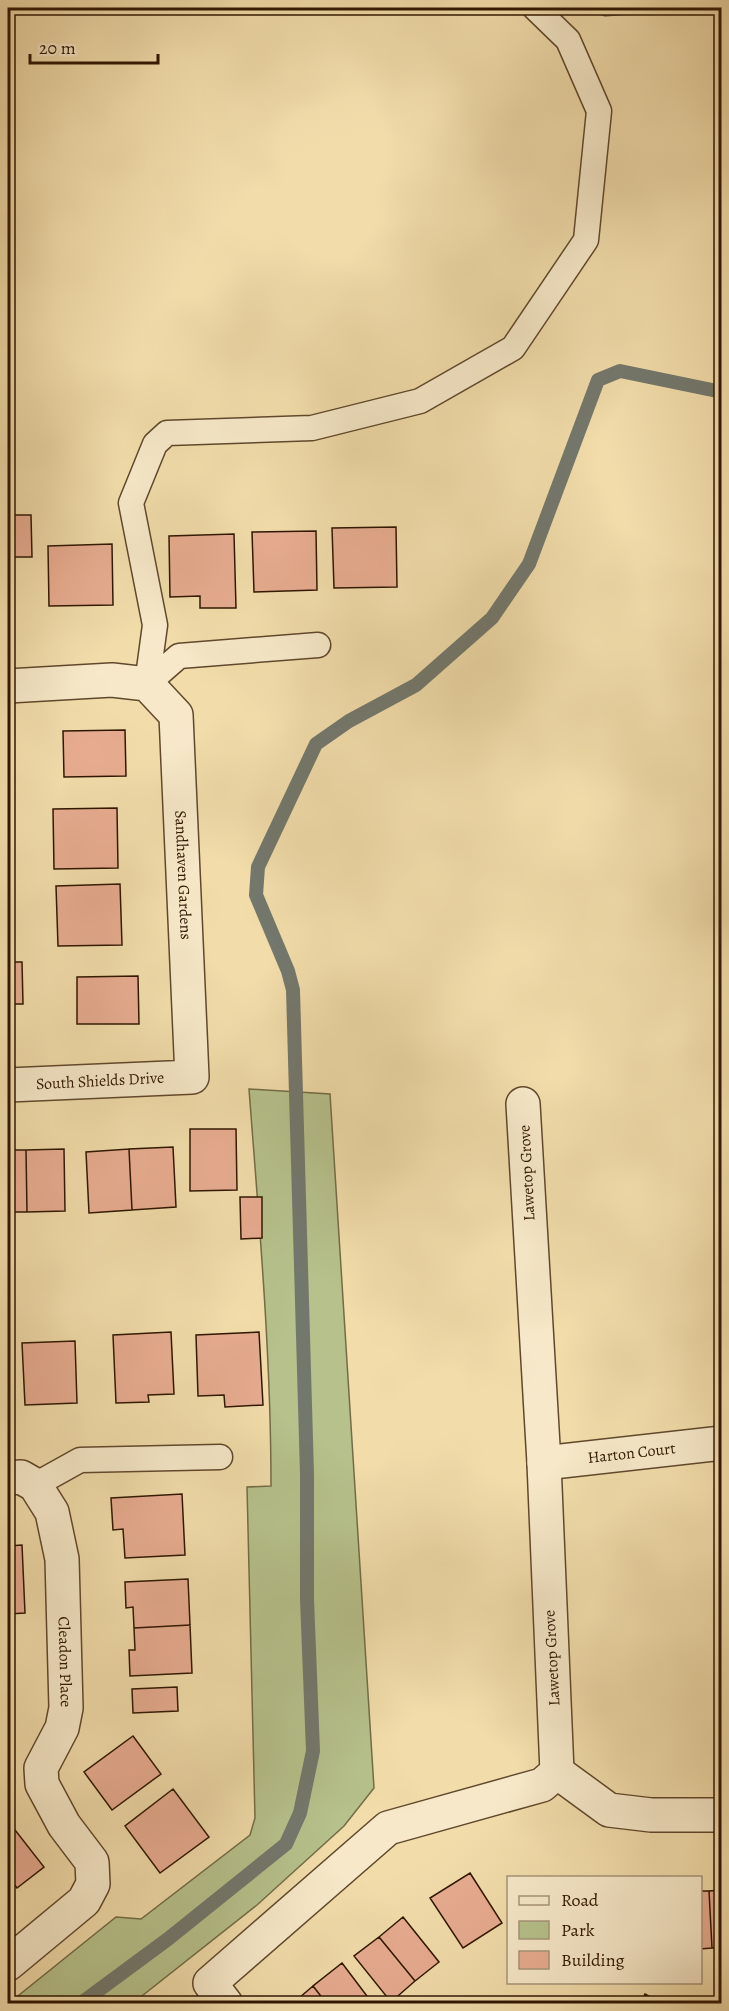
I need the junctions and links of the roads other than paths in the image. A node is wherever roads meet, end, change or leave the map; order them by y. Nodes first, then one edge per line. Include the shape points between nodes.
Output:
1 (535, 8) edge
2 (318, 645) dead end
3 (147, 684) junction
4 (8, 686) edge
5 (192, 1077) joint
6 (8, 1085) edge
7 (523, 1104) dead end
8 (722, 1443) edge
9 (220, 1456) dead end
10 (544, 1463) junction
11 (21, 1481) edge
12 (557, 1772) junction
13 (722, 1815) edge
14 (8, 1964) edge
15 (226, 2004) edge

1 - 3 lane via 568,40 599,111 586,240 513,348 420,401 312,428 167,433 155,444 131,503 155,625
2 - 3 lane via 179,656
3 - 4 street via 112,680
3 - 5 street, Sandhaven Gardens via 176,715
5 - 6 street, South Shields Drive
7 - 10 street, Lawetop Grove
8 - 10 street, Harton Court
9 - 11 lane, Cleadon Place via 80,1460
10 - 12 street, Lawetop Grove
11 - 14 street, Cleadon Place via 52,1512 62,1559 66,1708 62,1728 41,1768 42,1784 64,1825 92,1862 93,1884 84,1901
12 - 13 street via 609,1810 651,1815
12 - 15 street via 542,1785 388,1828 210,1983

